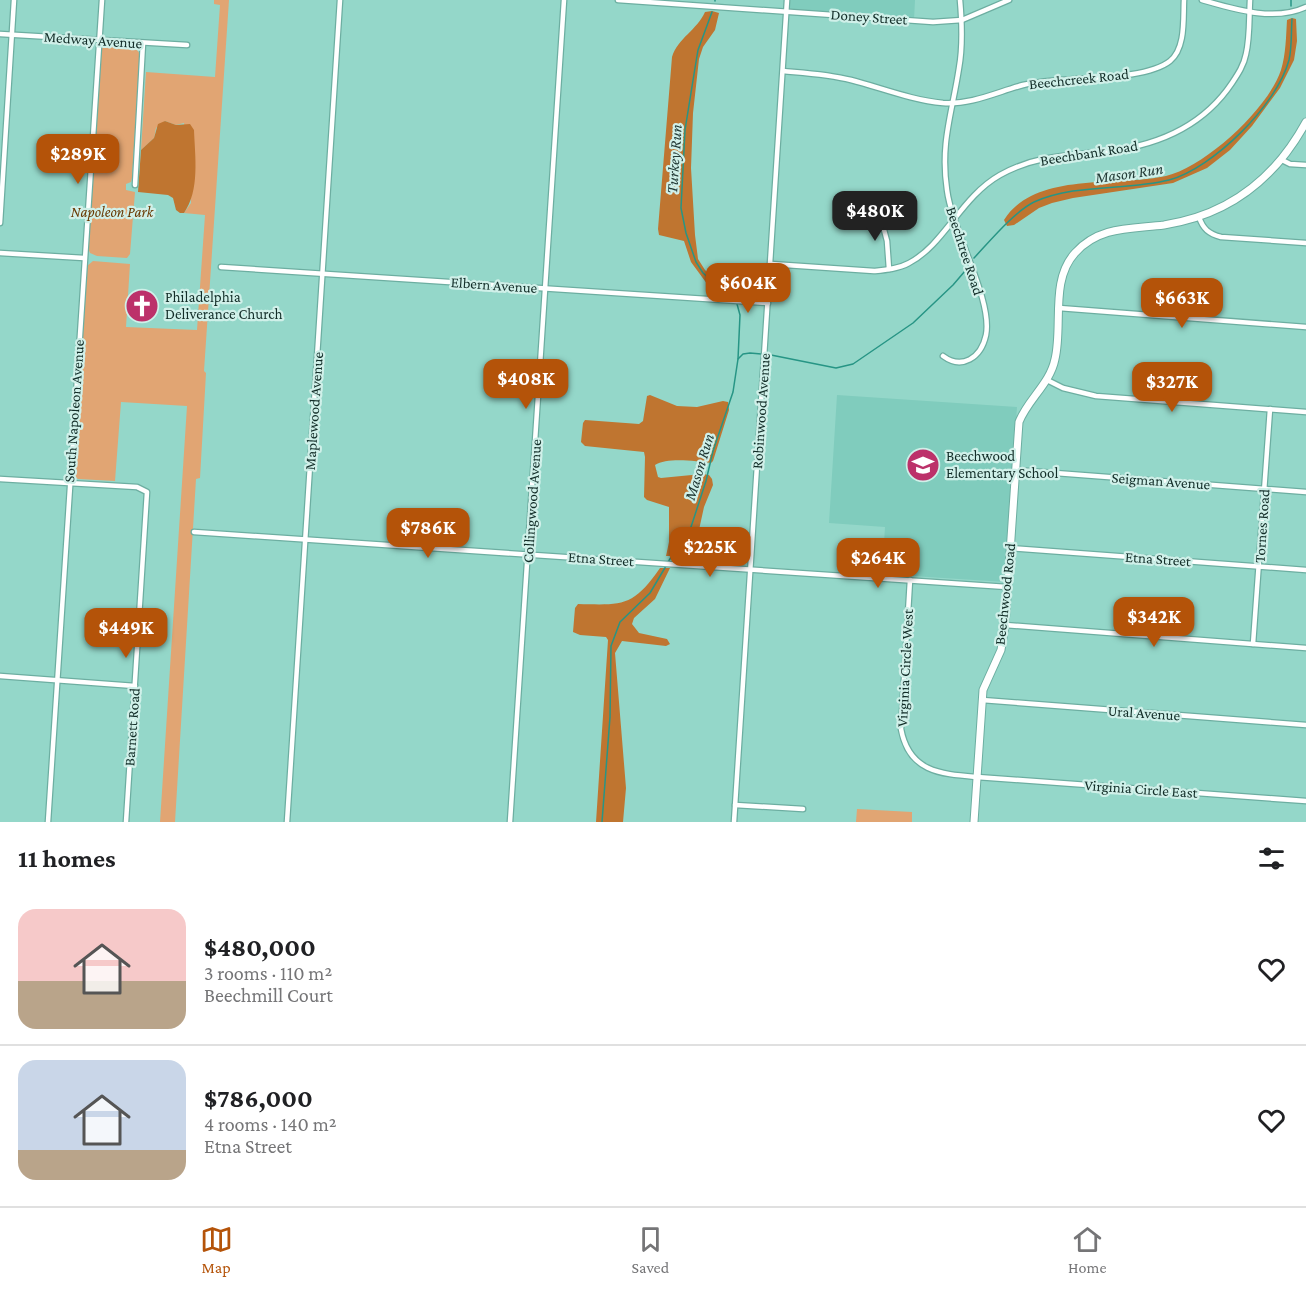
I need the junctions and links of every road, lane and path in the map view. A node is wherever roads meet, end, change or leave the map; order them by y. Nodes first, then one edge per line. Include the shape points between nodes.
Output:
1 (14, 0) edge
2 (102, 0) edge
3 (340, 0) edge
4 (564, 0) edge
5 (618, 0) edge
6 (788, 0) edge
7 (960, 0) edge
8 (1009, 0) edge
9 (1184, 0) edge
10 (1202, 0) edge
11 (1251, 0) edge
12 (644, 1) edge
13 (1306, 7) edge
14 (787, 11) junction
15 (1250, 11) junction
16 (962, 20) junction
17 (0, 34) edge
18 (12, 35) junction
19 (99, 41) junction
20 (143, 44) junction
21 (187, 45) dead end
22 (783, 71) junction
23 (952, 103) junction
24 (1306, 122) edge
25 (1282, 160) junction
26 (1306, 165) edge
27 (135, 186) dead end
28 (879, 211) dead end
29 (1199, 217) junction
30 (953, 219) junction
31 (0, 223) edge
32 (1306, 243) edge
33 (0, 253) edge
34 (84, 258) junction
35 (771, 264) junction
36 (221, 267) dead end
37 (889, 269) junction
38 (323, 274) junction
39 (546, 289) junction
40 (768, 303) junction
41 (1059, 308) junction
42 (1306, 327) edge
43 (943, 356) dead end
44 (1047, 380) junction
45 (1270, 409) junction
46 (1306, 412) edge
47 (1015, 470) junction
48 (0, 478) edge
49 (70, 483) junction
50 (1264, 489) junction
51 (1306, 492) edge
52 (194, 532) dead end
53 (306, 540) junction
54 (1010, 548) junction
55 (528, 554) junction
56 (1259, 567) junction
57 (751, 569) junction
58 (1306, 570) edge
59 (910, 580) junction
60 (1008, 587) junction
61 (1005, 625) junction
62 (1253, 644) junction
63 (1306, 648) edge
64 (0, 676) edge
65 (57, 680) junction
66 (135, 686) junction
67 (982, 700) junction
68 (1306, 725) edge
69 (977, 777) junction
70 (1306, 801) edge
71 (735, 805) junction
72 (803, 809) dead end
73 (48, 822) edge
74 (126, 822) edge
75 (287, 822) edge
76 (510, 822) edge
77 (734, 822) edge
78 (974, 822) edge

1 - 18 street
2 - 19 street, South Napoleon Avenue
3 - 38 street, Maplewood Avenue
4 - 39 street, Collingwood Avenue
5 - 12 street, Doney Street
6 - 14 street, Robinwood Avenue
7 - 16 street, Beechtree Road
8 - 16 street, Doney Street
9 - 23 street, Beechcreek Road via 1180,45 1165,64 1135,73 1034,82
10 - 15 street
11 - 15 street, Beechbank Road
12 - 14 street, Doney Street
13 - 15 street via 1291,12
14 - 16 street, Doney Street
14 - 22 street, Robinwood Avenue
15 - 30 street, Beechbank Road via 1246,55 1238,75 1223,96 1196,120 1153,142 1045,157 1013,168 983,186
16 - 23 street, Beechtree Road via 960,66
17 - 18 street, Medway Avenue
18 - 19 street, Medway Avenue
18 - 31 street
19 - 20 street, Medway Avenue
19 - 34 street, South Napoleon Avenue
20 - 21 street, Medway Avenue
20 - 27 street
22 - 23 street, Beechcreek Road via 831,76 920,100
22 - 35 street, Robinwood Avenue
23 - 30 street, Beechtree Road via 944,163
24 - 25 street, Beechwood Road
25 - 26 street
25 - 29 street, Beechwood Road via 1250,190
28 - 37 street
29 - 32 street via 1209,233 1221,237
29 - 41 street, Beechwood Road via 1094,236 1074,253 1066,266
30 - 37 street, Beechbank Road via 925,253 908,264
30 - 43 street, Beechtree Road via 985,312 986,333 978,352 967,361 951,362
33 - 34 street
34 - 49 street, South Napoleon Avenue
35 - 37 street, Beechbank Road
35 - 40 street, Robinwood Avenue
36 - 38 street, Elbern Avenue
38 - 39 street, Elbern Avenue
38 - 53 street, Maplewood Avenue
39 - 40 street, Elbern Avenue
39 - 55 street, Collingwood Avenue
40 - 57 street, Robinwood Avenue
41 - 42 street
41 - 44 street, Beechwood Road via 1056,357
44 - 45 street via 1096,396
44 - 47 street, Beechwood Road via 1019,422
45 - 46 street
45 - 50 street, Tornes Road
47 - 50 street, Seigman Avenue
47 - 54 street, Beechwood Road
48 - 49 street
49 - 65 street, South Napoleon Avenue
49 - 66 street, Barnett Road via 137,487 148,495
50 - 51 street, Seigman Avenue
50 - 56 street, Tornes Road
52 - 53 street, Etna Street
53 - 55 street, Etna Street
53 - 75 street, Maplewood Avenue
54 - 56 street, Etna Street
54 - 60 street, Beechwood Road
55 - 57 street, Etna Street
55 - 76 street, Collingwood Avenue
56 - 58 street, Etna Street
56 - 62 street, Tornes Road
57 - 59 street, Etna Street
57 - 71 street, Robinwood Avenue
59 - 60 street, Etna Street
59 - 69 street, Virginia Circle West via 902,735 909,752 927,769
60 - 61 street, Beechwood Road
61 - 62 street
61 - 67 street, Beechwood Road via 1001,650 986,681
62 - 63 street
64 - 65 street
65 - 66 street
65 - 73 street, South Napoleon Avenue
66 - 74 street, Barnett Road
67 - 68 street, Ural Avenue
67 - 69 street, Beechwood Road
69 - 70 street, Virginia Circle East
69 - 78 street, Beechwood Road
71 - 72 street
71 - 77 street, Robinwood Avenue

